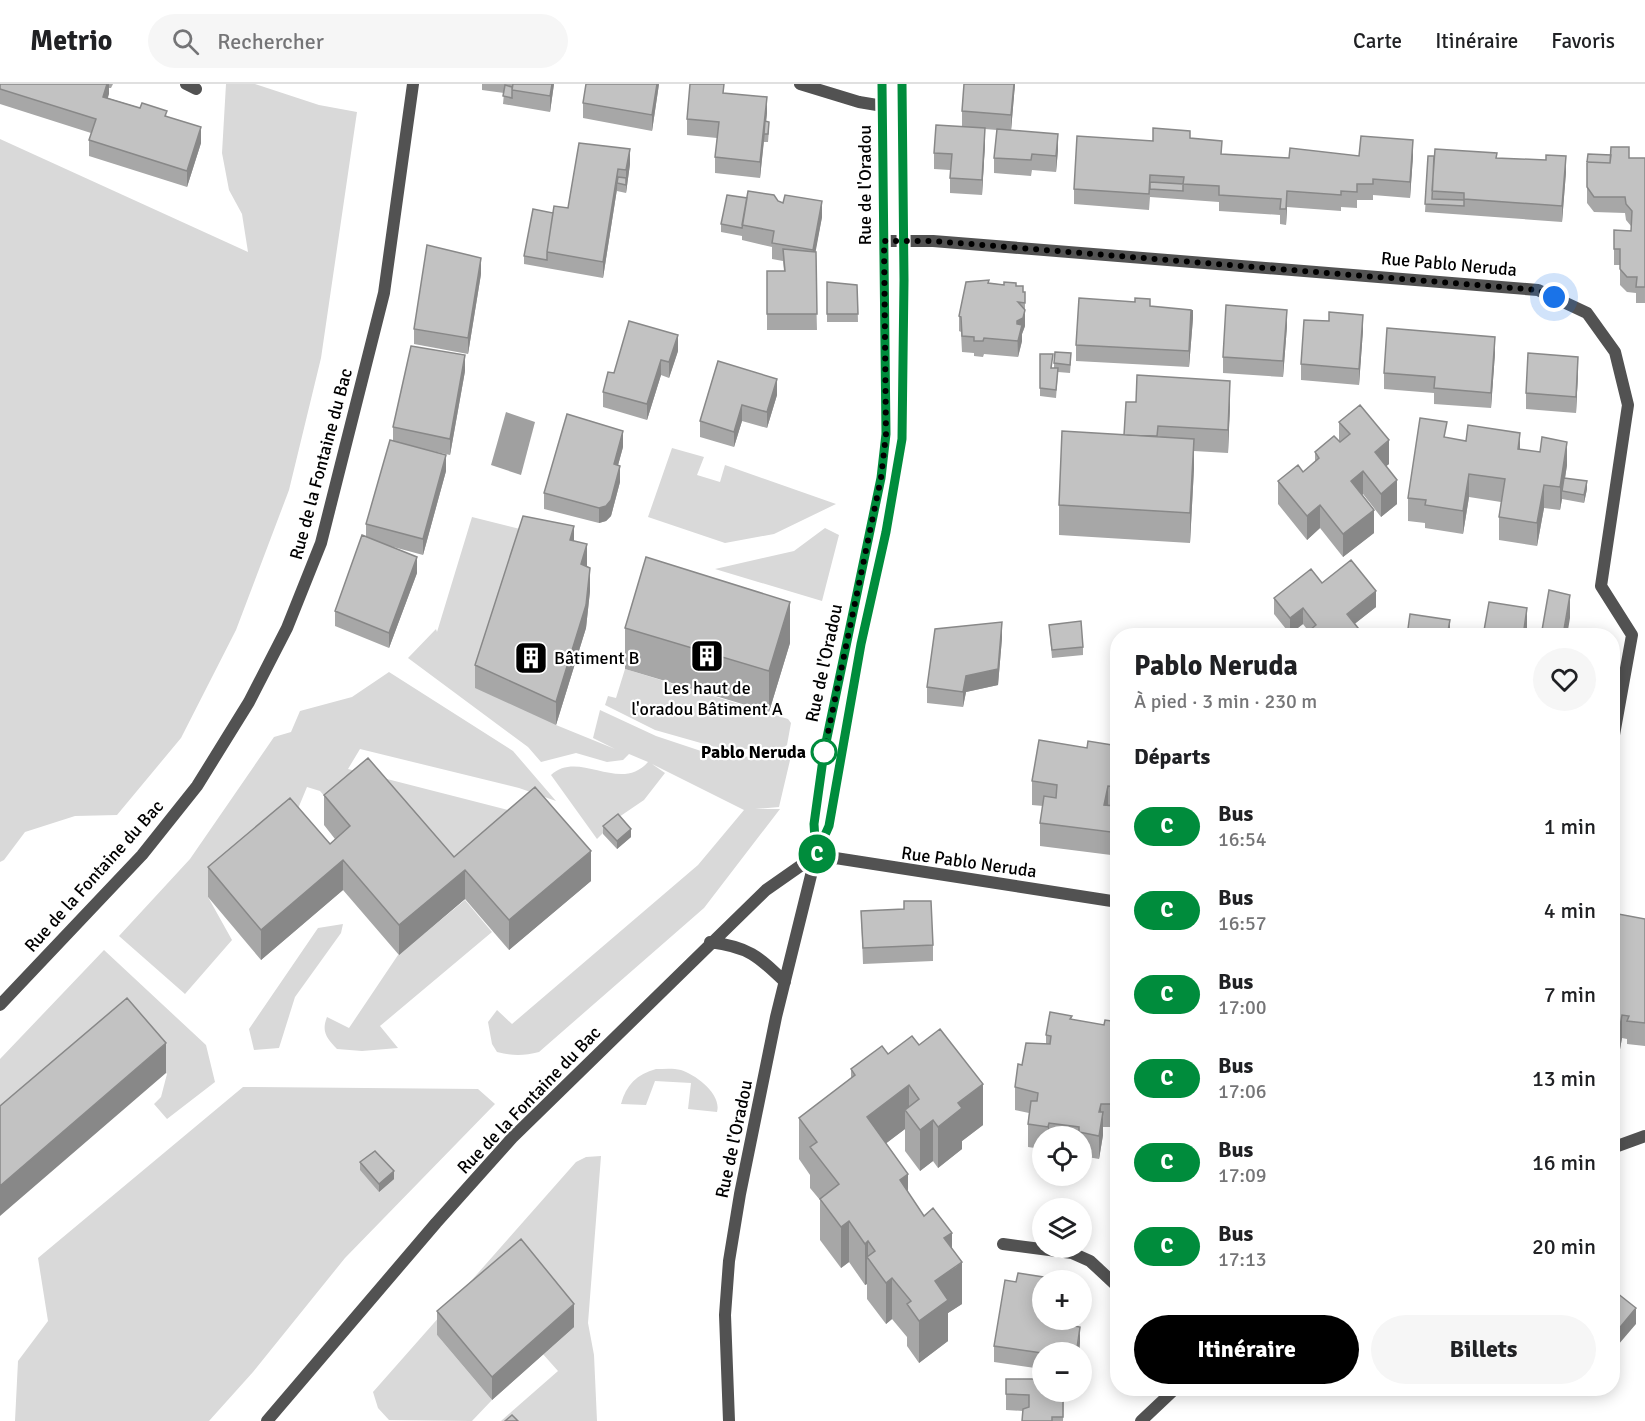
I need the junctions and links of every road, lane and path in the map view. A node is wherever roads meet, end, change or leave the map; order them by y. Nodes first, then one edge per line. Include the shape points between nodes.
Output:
1 (413, 84) edge
2 (800, 84) edge
3 (882, 84) edge
4 (883, 106) junction
5 (884, 241) junction
6 (1620, 702) edge
7 (816, 855) junction
8 (1110, 901) edge
9 (710, 942) junction
10 (785, 982) junction
11 (0, 1005) edge
12 (1645, 1136) edge
13 (1620, 1145) edge
14 (1003, 1244) dead end
15 (1110, 1280) edge
16 (1168, 1396) edge
17 (267, 1421) edge
18 (729, 1421) edge
19 (1141, 1421) edge

1 - 11 street, Rue de la Fontaine du Bac via 384,293 321,543 287,628 249,702 197,786 142,855
2 - 4 street
3 - 4 street, Rue de l'Oradou
4 - 5 street, Rue de l'Oradou
5 - 6 street, Rue Pablo Neruda via 933,241 1538,290 1587,313 1615,352 1628,405 1601,586 1632,636
5 - 7 street, Rue de l'Oradou via 886,434 881,478 824,752 814,824
7 - 8 street, Rue Pablo Neruda
7 - 9 street, Rue de la Fontaine du Bac via 766,890
7 - 10 street, Rue de l'Oradou
9 - 10 street via 738,945 761,959
9 - 17 street, Rue de la Fontaine du Bac via 512,1138
10 - 18 street, Rue de l'Oradou via 729,1261 725,1349
12 - 13 street
14 - 15 street via 1072,1253 1090,1261
16 - 19 street

